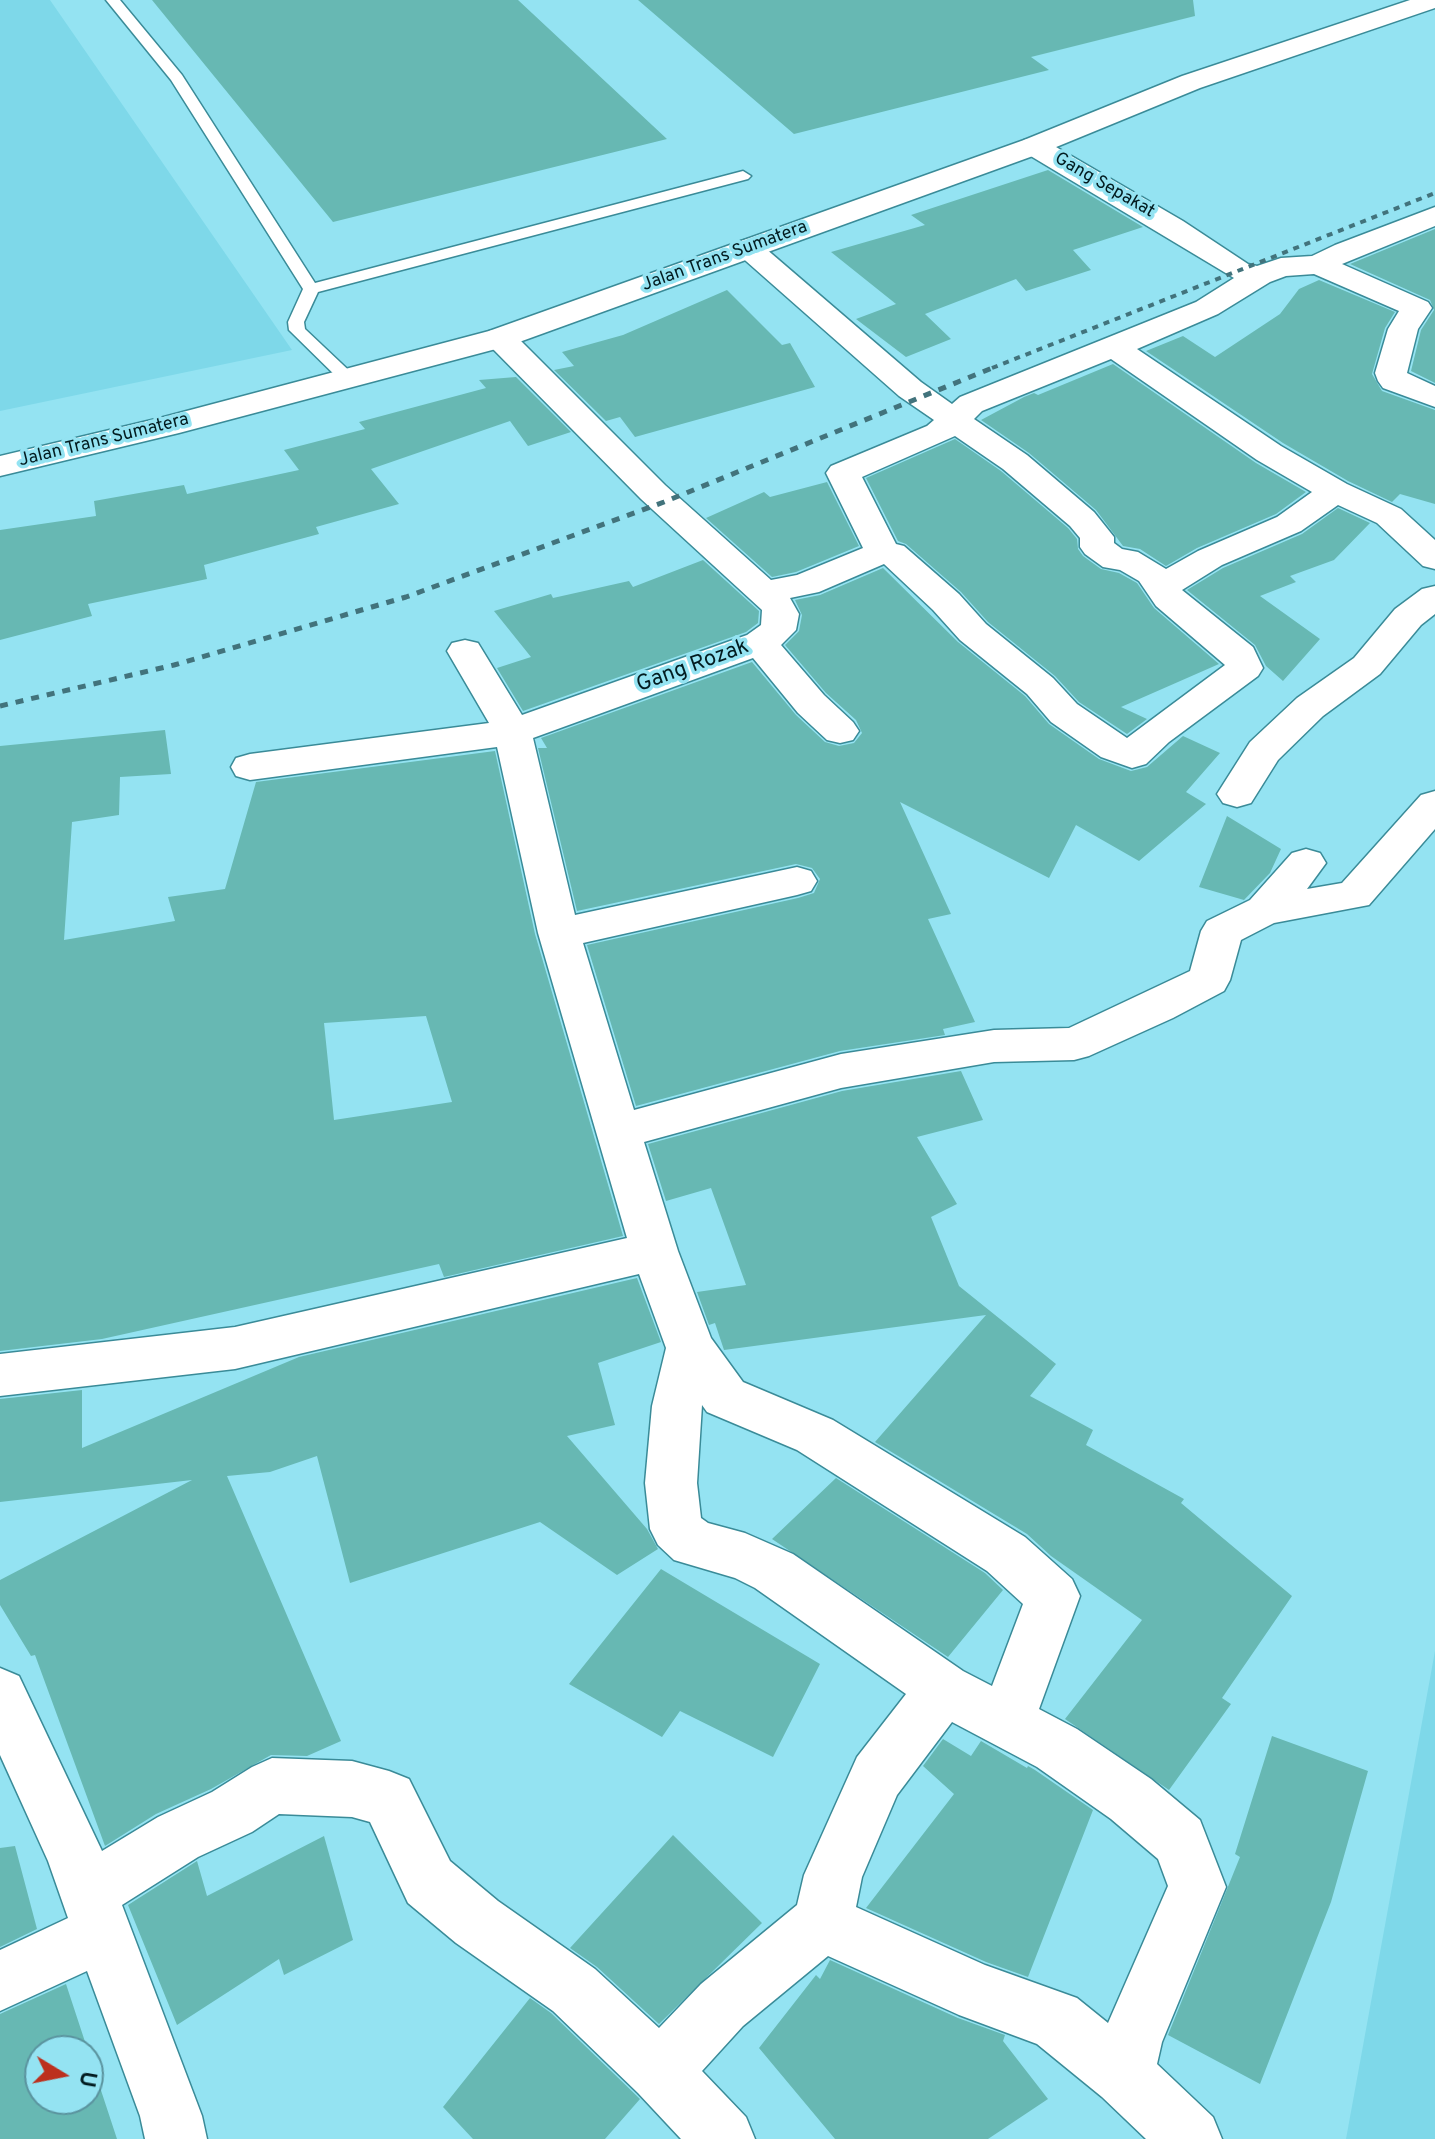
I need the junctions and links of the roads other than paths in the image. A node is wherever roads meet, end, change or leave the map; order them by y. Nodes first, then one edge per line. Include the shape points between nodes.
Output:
1 (113, 0) edge
2 (1435, 0) edge
3 (1034, 146) junction
4 (743, 176) dead end
5 (1435, 216) edge
6 (748, 248) junction
7 (1318, 265) junction
8 (1259, 276) junction
9 (311, 289) junction
10 (1426, 305) edge
11 (500, 338) junction
12 (1117, 346) junction
13 (350, 380) junction
14 (1435, 397) edge
15 (954, 421) junction
16 (0, 466) edge
17 (1335, 491) junction
18 (883, 552) junction
19 (1435, 559) edge
20 (1162, 587) junction
21 (761, 593) junction
22 (1435, 597) edge
23 (760, 643) junction
24 (465, 651) dead end
25 (840, 731) dead end
26 (513, 732) junction
27 (250, 767) dead end
28 (1237, 794) dead end
29 (1435, 804) edge
30 (1306, 863) dead end
31 (797, 881) dead end
32 (1265, 910) junction
33 (559, 933) junction
34 (619, 1132) junction
35 (654, 1251) junction
36 (690, 1348) junction
37 (0, 1375) edge
38 (944, 1689) junction
39 (0, 1694) edge
40 (1007, 1720) junction
41 (95, 1912) junction
42 (823, 1922) junction
43 (0, 1981) edge
44 (660, 2071) junction
45 (1124, 2075) junction
46 (176, 2139) edge
47 (724, 2139) edge
48 (1191, 2139) edge

1 - 9 lane via 177,78
2 - 3 main road, Jalan Trans Sumatera via 1191,82
3 - 6 main road, Jalan Trans Sumatera
3 - 8 main road, Gang Sepakat via 1237,270
4 - 9 lane
5 - 7 main road
6 - 11 main road, Jalan Trans Sumatera
6 - 15 main road
7 - 8 main road via 1281,267
7 - 10 main road
8 - 12 main road via 1207,308
9 - 13 lane via 297,330
10 - 14 main road via 1403,329 1391,373 1394,381
11 - 13 main road, Jalan Trans Sumatera
11 - 21 main road, Gang Rozak
12 - 15 main road via 971,404
12 - 17 main road via 1199,406
13 - 16 main road, Jalan Trans Sumatera
15 - 18 main road via 939,433 843,473
15 - 20 main road via 1015,462 1082,519 1097,537 1097,547 1151,573
17 - 19 main road via 1389,516
17 - 20 main road via 1289,524 1210,558
18 - 20 main road via 892,553 1064,713 1132,755 1245,668 1240,655
18 - 21 main road via 806,584
21 - 23 main road, Gang Rozak via 781,614 778,630
22 - 28 main road via 1408,617 1367,666 1310,707 1264,751
23 - 25 main road
23 - 26 main road, Gang Rozak
24 - 26 main road
26 - 27 main road, Gang Rozak
26 - 33 main road
29 - 32 main road via 1355,895
30 - 32 main road
31 - 33 main road
32 - 34 main road via 1222,931 1209,980 1074,1044 994,1046 841,1071
33 - 34 main road
34 - 35 main road
35 - 36 main road
35 - 37 main road via 235,1348
36 - 38 main road via 677,1406 671,1483 676,1529 693,1543 774,1571
36 - 40 main road via 725,1397 815,1435 1006,1554 1053,1596
38 - 40 main road
38 - 42 main road via 877,1776 833,1875
39 - 41 main road via 75,1855
40 - 45 main road via 1067,1754 1155,1818 1180,1840 1197,1887 1131,2042
41 - 43 main road
41 - 44 main road via 178,1837 272,1786 352,1789 389,1799 429,1882 574,1990
41 - 46 main road
42 - 44 main road via 722,2005
42 - 45 main road via 980,1994 1055,2020
44 - 47 main road
45 - 48 main road

